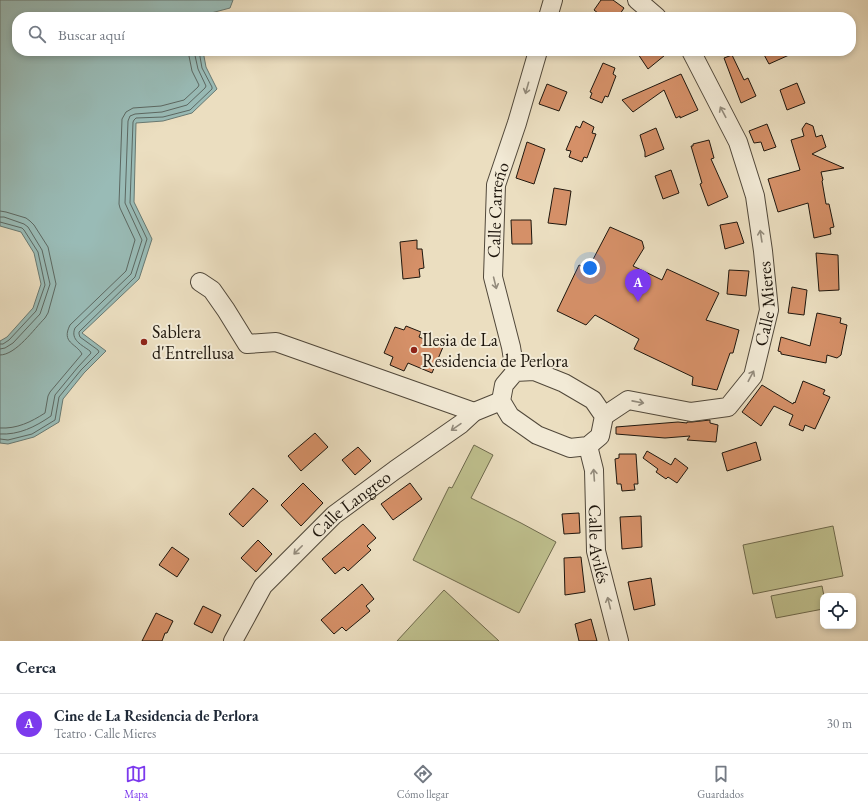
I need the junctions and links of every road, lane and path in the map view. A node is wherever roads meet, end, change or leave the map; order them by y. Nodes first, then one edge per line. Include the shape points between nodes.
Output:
1 (553, 0) edge
2 (637, 0) edge
3 (549, 12) edge
4 (651, 12) edge
5 (537, 56) edge
6 (694, 56) edge
7 (200, 282) dead end
8 (515, 372) junction
9 (501, 402) junction
10 (474, 412) junction
11 (604, 416) junction
12 (588, 446) junction
13 (233, 641) edge
14 (619, 641) edge

1 - 3 street
2 - 4 street
5 -> 8 street, Calle Carreño via 496,185 493,277
11 -> 6 street, Calle Mieres via 628,400 691,412 728,407 753,376 755,369 769,310 755,196 738,142
7 - 10 street via 212,290 247,344 276,342
8 - 9 street via 504,385
8 - 11 street via 534,371 564,383 594,400
9 - 10 street, Calle Langreo
9 - 12 street via 510,416 536,435 570,448
10 -> 13 street, Calle Langreo via 334,515 263,586
11 - 12 street via 600,436
14 -> 12 street, Calle Avilés via 596,551 594,470

